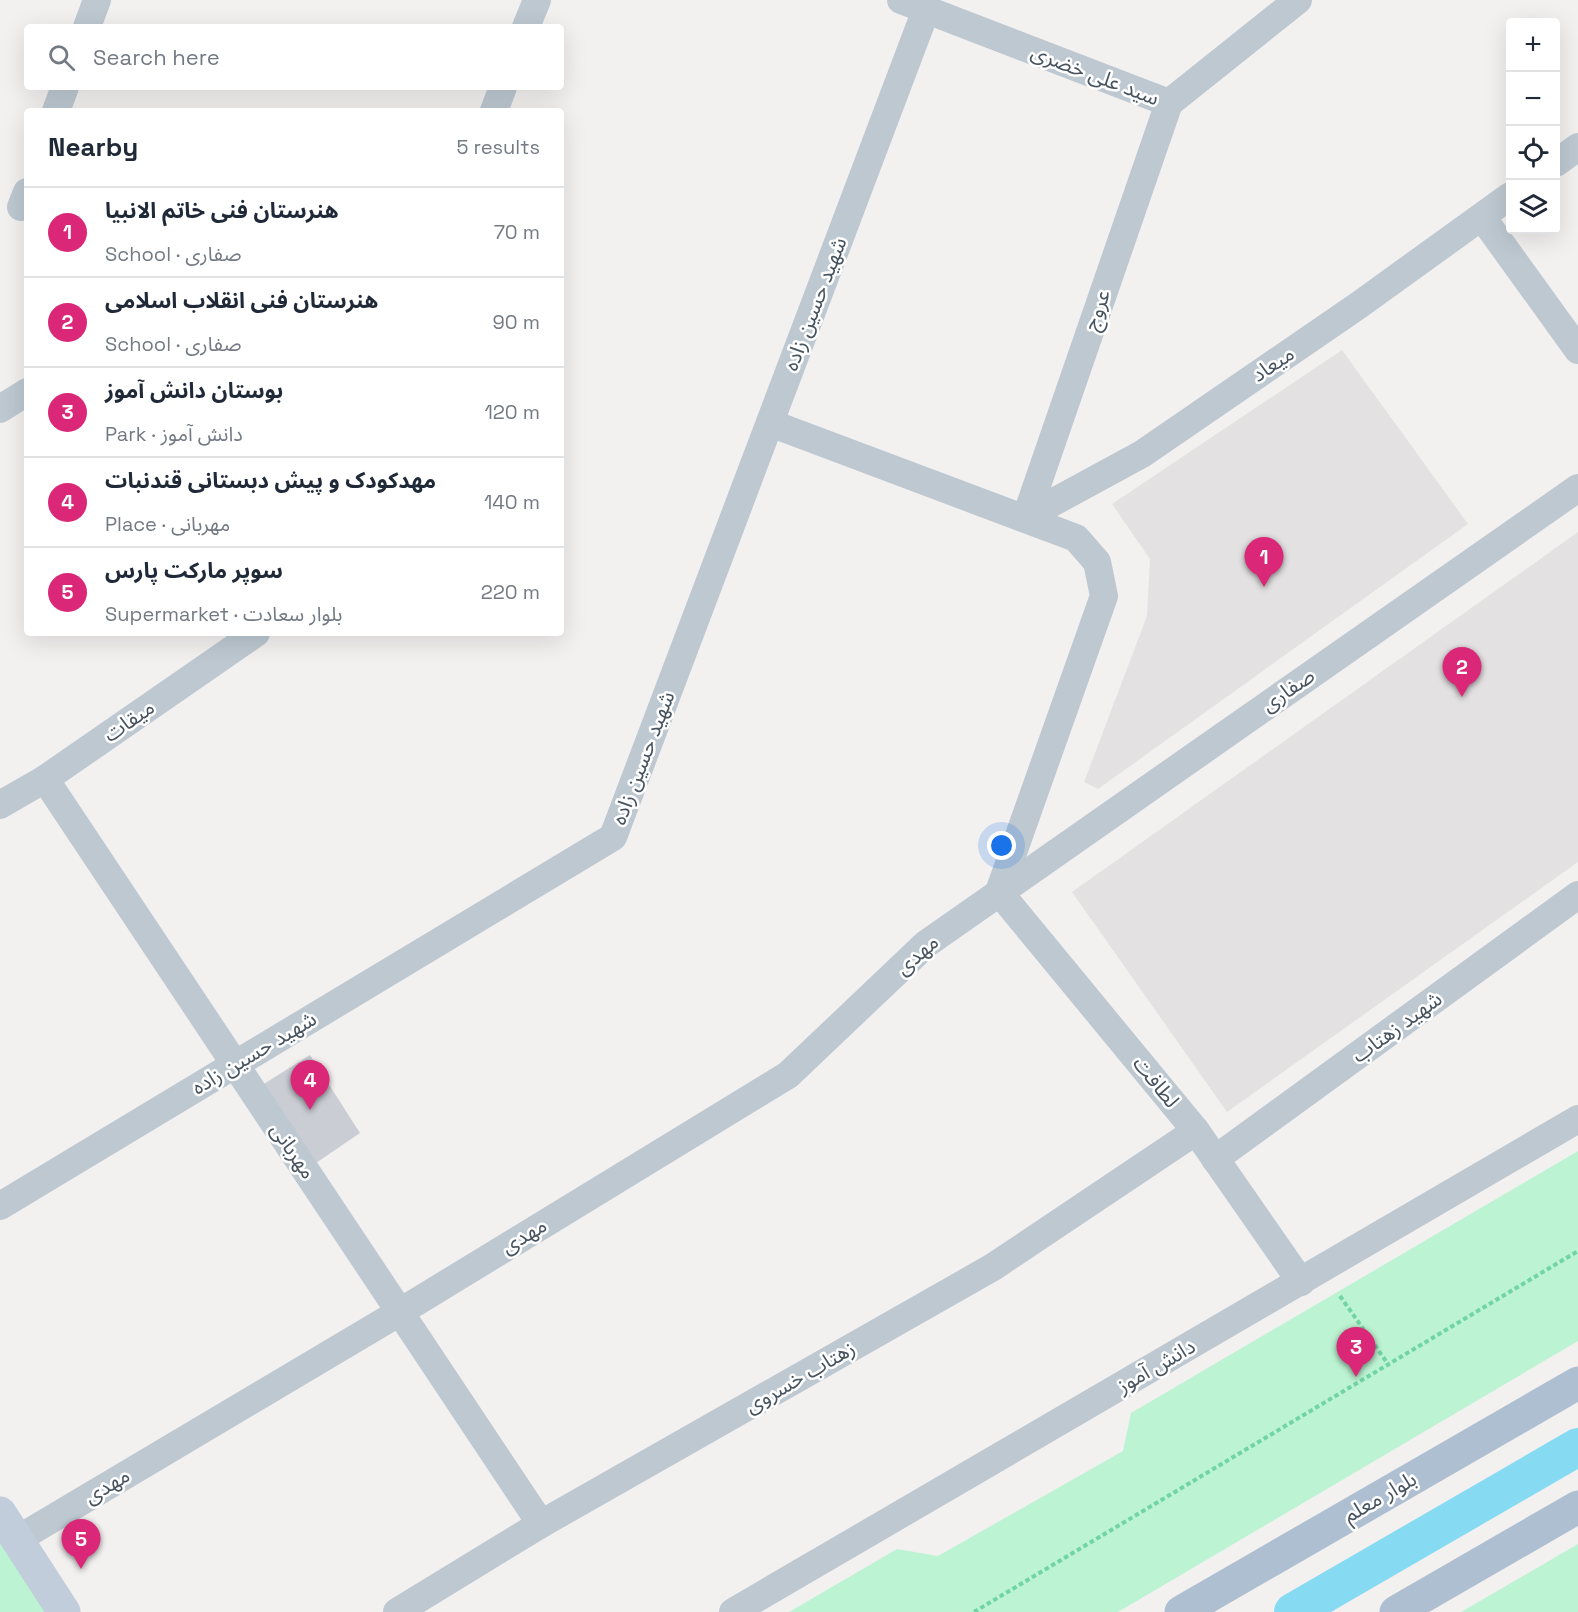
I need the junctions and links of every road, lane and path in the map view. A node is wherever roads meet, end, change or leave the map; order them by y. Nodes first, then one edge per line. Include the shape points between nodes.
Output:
1 (97, 0) edge
2 (537, 0) edge
3 (1298, 0) edge
4 (913, 5) edge
5 (88, 24) edge
6 (527, 24) edge
7 (64, 90) edge
8 (502, 90) edge
9 (1169, 103) junction
10 (57, 108) edge
11 (495, 108) edge
12 (1578, 147) edge
13 (1560, 160) edge
14 (1506, 199) edge
15 (1482, 217) junction
16 (1578, 350) edge
17 (24, 394) edge
18 (0, 409) edge
19 (770, 423) junction
20 (1578, 488) edge
21 (1026, 517) junction
22 (252, 636) edge
23 (45, 778) junction
24 (0, 806) edge
25 (999, 892) junction
26 (1578, 895) edge
27 (235, 1065) junction
28 (1578, 1119) edge
29 (1196, 1131) junction
30 (1215, 1159) junction
31 (0, 1206) edge
32 (1578, 1251) edge
33 (1311, 1276) junction
34 (400, 1312) junction
35 (1388, 1364) junction
36 (1578, 1383) edge
37 (1578, 1507) edge
38 (541, 1524) junction
39 (9, 1526) edge
40 (64, 1612) edge
41 (397, 1612) edge
42 (733, 1612) edge
43 (974, 1612) edge
44 (1181, 1612) edge
45 (1396, 1612) edge

1 - 5 street
2 - 6 street
3 - 9 street, سید علی خضری
4 - 9 street, سید علی خضری
4 - 19 street, شهید حسین زاده
7 - 10 street
8 - 11 street
9 - 21 street, عروج
12 - 13 street
14 - 15 street, میعاد
15 - 16 street
15 - 21 street, میعاد via 1142,454
17 - 18 street
19 - 21 street
19 - 27 street, شهید حسین زاده via 614,837
20 - 25 street, صفاری
21 - 25 street via 1077,538 1096,561 1104,596
22 - 23 street, میقات
23 - 24 street, میقات
23 - 27 street, مهربانی
25 - 29 street, لطافت
25 - 34 street, مهدی via 926,944 788,1075
26 - 30 street, شهید زهتاب
27 - 31 street, شهید حسین زاده
27 - 34 street, مهربانی
28 - 33 street, دانش آموز
29 - 30 street, لطافت
29 - 38 street, زهتاب خسروی via 993,1267
30 - 33 street, لطافت
32 - 35 path
33 - 35 path
33 - 42 street, دانش آموز
34 - 38 street, مهربانی
34 - 39 street, مهدی
35 - 43 path
36 - 44 main road, بلوار معلم
37 - 45 main road
38 - 41 street, زهتاب خسروی
39 - 40 main road

